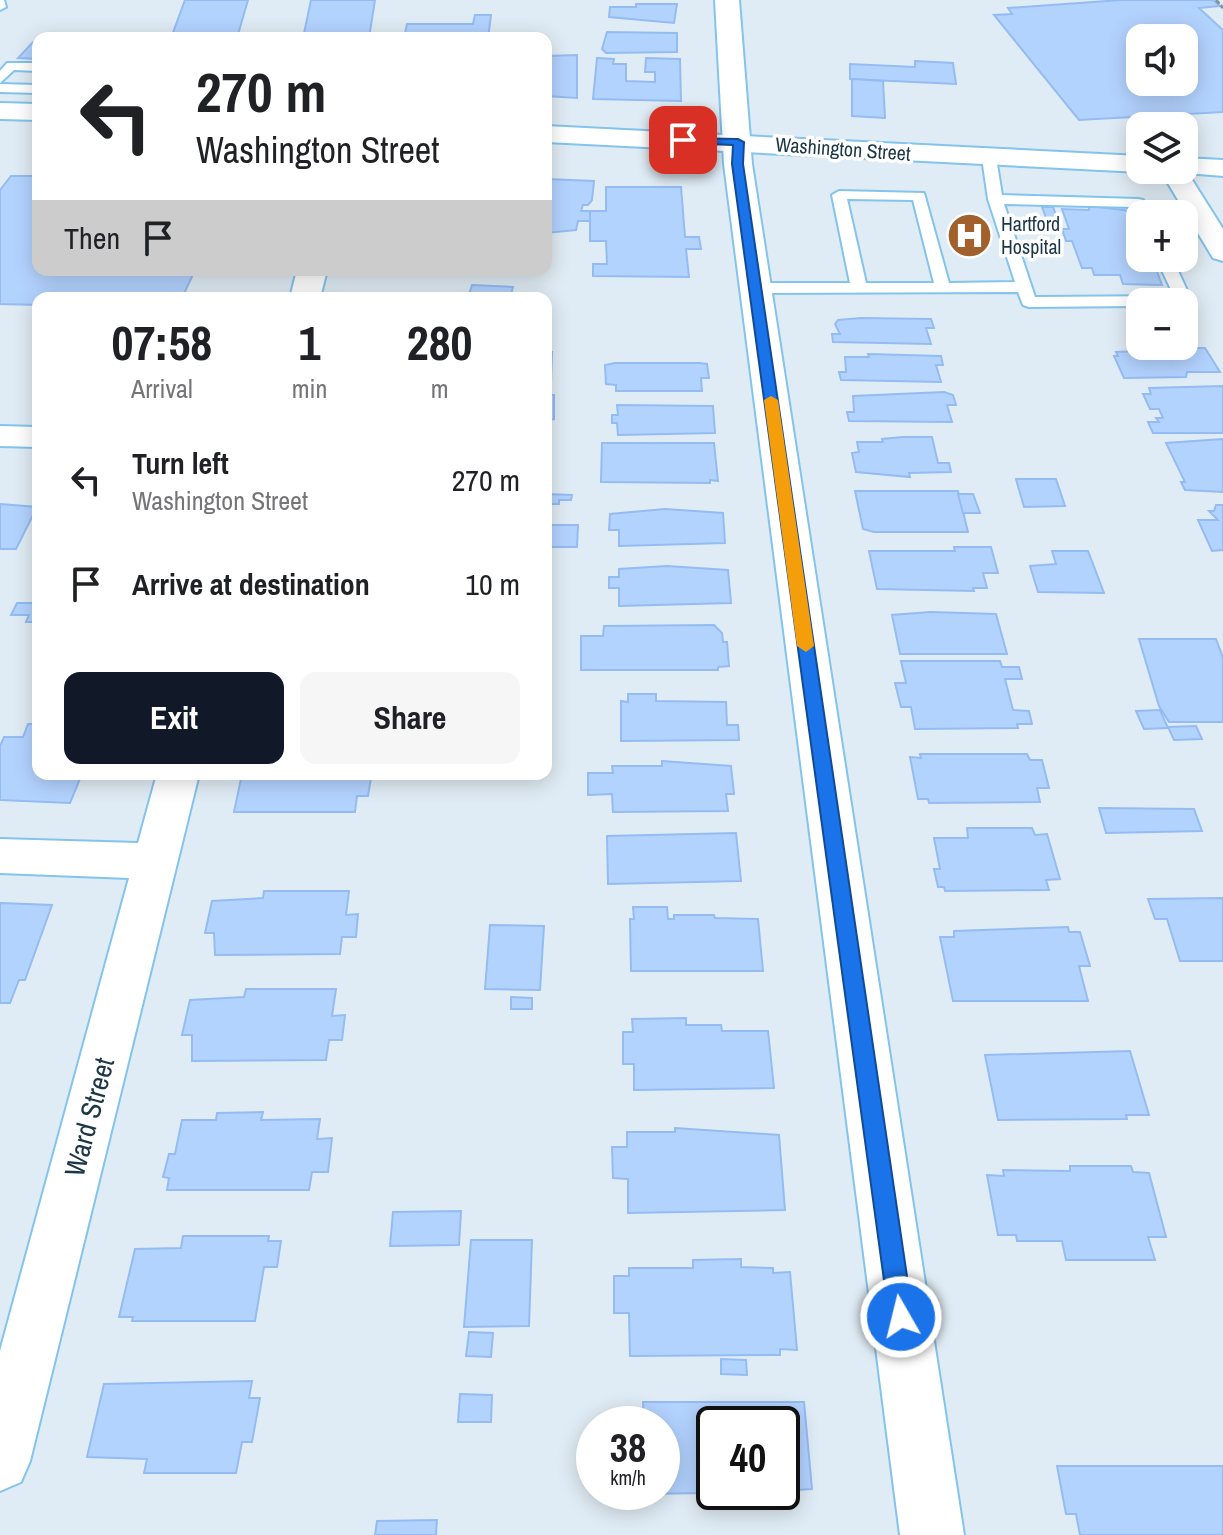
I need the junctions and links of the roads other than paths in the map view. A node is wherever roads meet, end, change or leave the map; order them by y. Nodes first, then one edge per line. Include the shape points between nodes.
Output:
1 (727, 0) edge
2 (32, 67) edge
3 (0, 79) edge
4 (0, 88) edge
5 (32, 89) edge
6 (0, 111) edge
7 (32, 112) edge
8 (552, 134) edge
9 (738, 142) junction
10 (989, 158) junction
11 (1126, 163) edge
12 (1198, 167) edge
13 (1223, 168) edge
14 (1182, 184) edge
15 (995, 199) junction
16 (1126, 203) edge
17 (1223, 252) edge
18 (1171, 272) edge
19 (1025, 287) junction
20 (755, 288) junction
21 (859, 288) junction
22 (943, 288) junction
23 (0, 436) edge
24 (32, 437) edge
25 (176, 780) edge
26 (0, 856) edge
27 (155, 861) junction
28 (0, 1461) edge
29 (932, 1535) edge

1 - 9 street
2 - 3 lane via 11,66
4 - 5 lane
6 - 7 street
8 - 9 street, Washington Street
9 - 10 street, Washington Street
9 - 20 street
10 - 11 street, Washington Street
10 - 15 lane
12 - 13 street
14 - 17 street
15 - 16 lane
15 - 19 lane
18 - 19 lane via 1184,301 1029,302
19 - 22 lane
20 - 21 lane
20 - 29 street
21 - 22 lane
21 - 22 lane via 839,195 919,196
23 - 24 street
25 - 27 street, Ward Street
26 - 27 street
27 - 28 street, Ward Street

